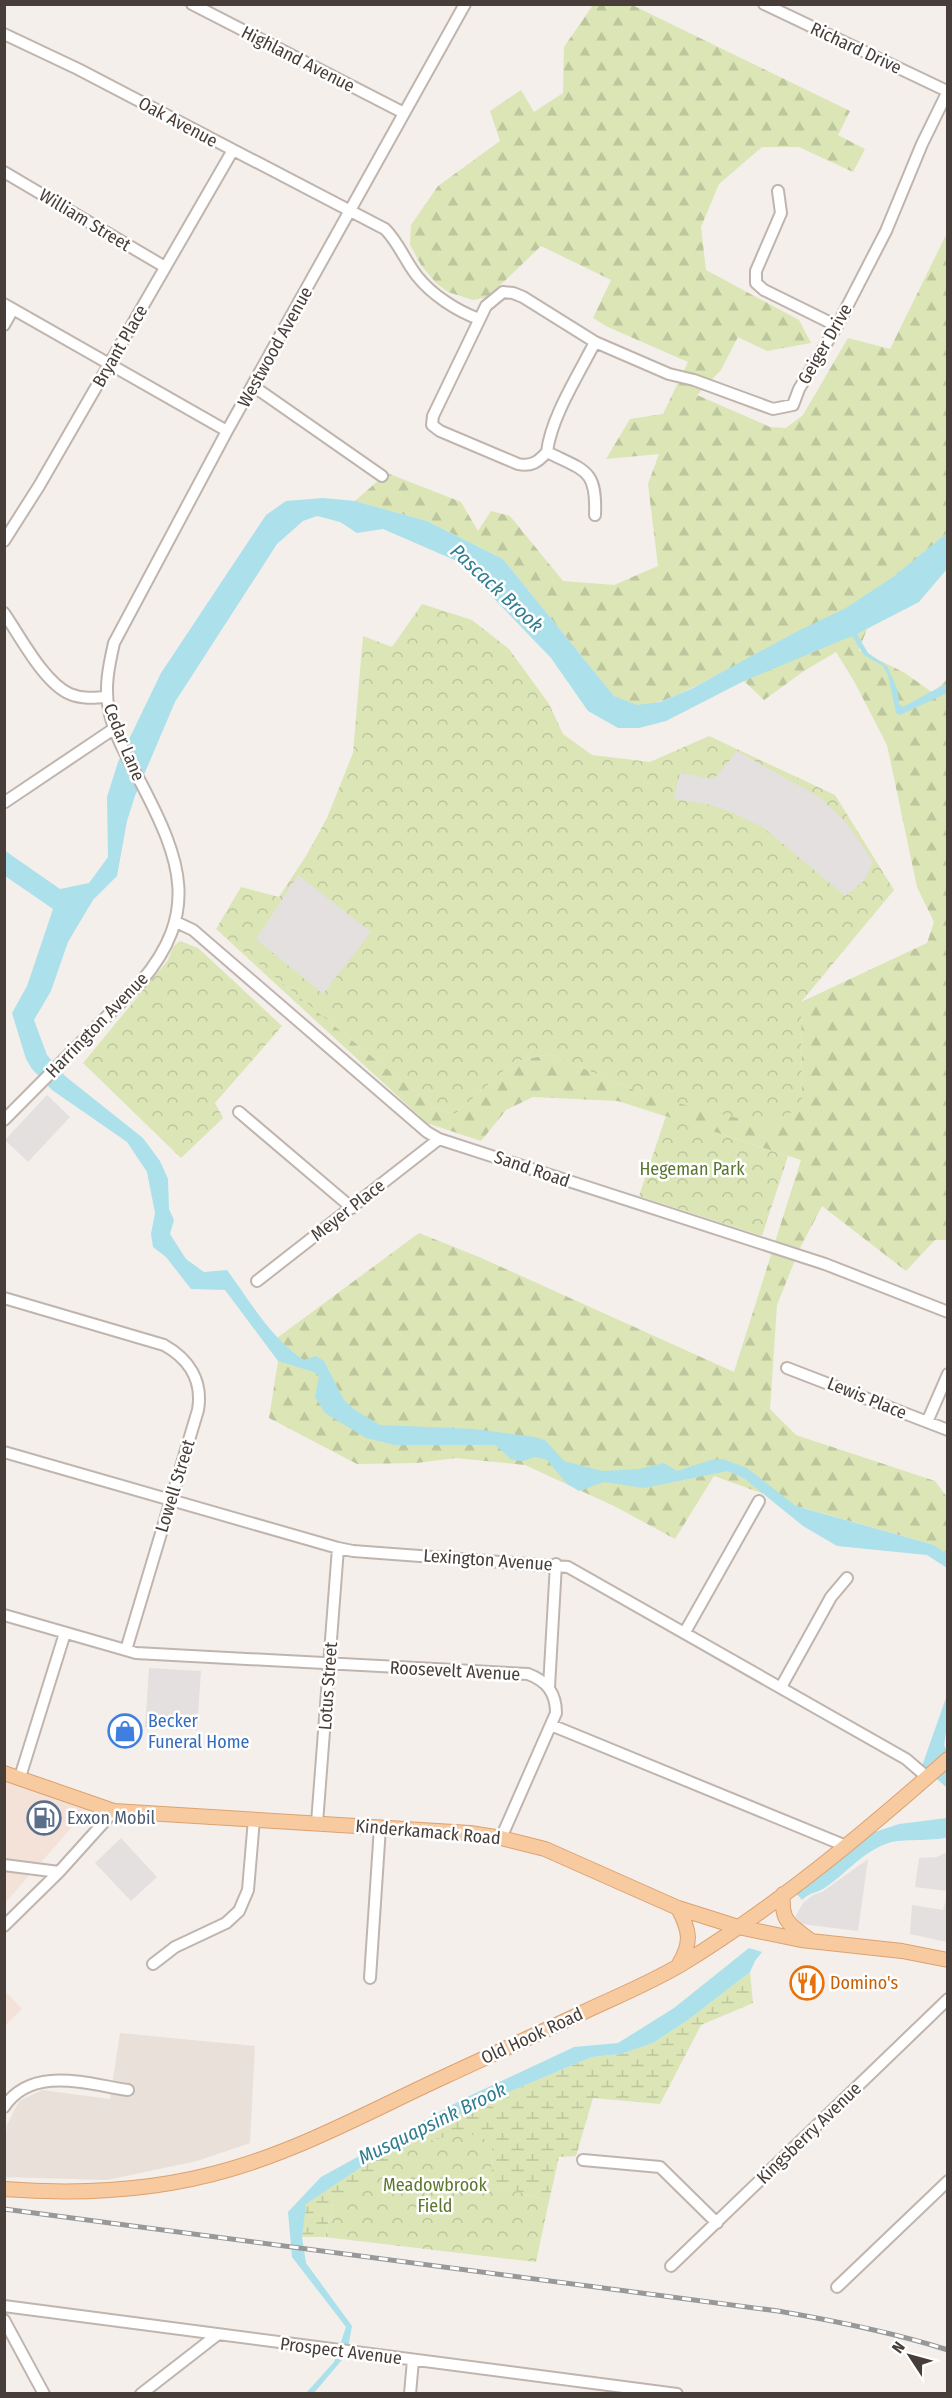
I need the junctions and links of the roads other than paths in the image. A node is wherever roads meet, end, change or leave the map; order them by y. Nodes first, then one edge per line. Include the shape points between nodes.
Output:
1 (192, 4) edge
2 (465, 4) edge
3 (764, 4) edge
4 (4, 34) edge
5 (947, 91) edge
6 (404, 113) junction
7 (233, 150) junction
8 (4, 172) edge
9 (778, 191) dead end
10 (351, 212) junction
11 (165, 267) junction
12 (9, 307) edge
13 (479, 319) junction
14 (4, 325) edge
15 (837, 326) junction
16 (595, 342) junction
17 (110, 363) junction
18 (253, 386) junction
19 (227, 430) junction
20 (547, 453) junction
21 (382, 476) dead end
22 (595, 515) dead end
23 (4, 542) edge
24 (4, 613) edge
25 (107, 697) junction
26 (115, 728) junction
27 (5, 802) edge
28 (176, 922) junction
29 (239, 1112) dead end
30 (4, 1120) edge
31 (439, 1139) junction
32 (352, 1208) junction
33 (257, 1281) dead end
34 (4, 1298) edge
35 (948, 1312) edge
36 (787, 1368) dead end
37 (948, 1374) edge
38 (927, 1422) junction
39 (948, 1430) edge
40 (4, 1452) edge
41 (171, 1500) junction
42 (759, 1501) dead end
43 (338, 1548) junction
44 (556, 1564) junction
45 (847, 1578) dead end
46 (4, 1615) edge
47 (685, 1632) junction
48 (65, 1633) junction
49 (126, 1650) junction
50 (329, 1664) junction
51 (549, 1687) junction
52 (781, 1687) junction
53 (551, 1725) junction
54 (948, 1759) edge
55 (4, 1773) edge
56 (20, 1777) junction
57 (927, 1777) junction
58 (114, 1810) junction
59 (254, 1819) junction
60 (317, 1823) junction
61 (380, 1827) junction
62 (501, 1838) junction
63 (846, 1846) junction
64 (4, 1865) edge
65 (59, 1872) junction
66 (783, 1894) junction
67 (678, 1908) junction
68 (4, 1926) edge
69 (738, 1927) junction
70 (812, 1941) junction
71 (948, 1960) edge
72 (153, 1964) dead end
73 (679, 1966) junction
74 (370, 1978) dead end
75 (948, 1999) edge
76 (128, 2090) dead end
77 (4, 2107) edge
78 (584, 2160) dead end
79 (948, 2181) edge
80 (4, 2189) edge
81 (717, 2223) junction
82 (671, 2266) dead end
83 (837, 2287) dead end
84 (4, 2306) edge
85 (4, 2320) edge
86 (217, 2335) junction
87 (414, 2360) junction
88 (585, 2388) edge
89 (44, 2394) edge
90 (141, 2394) edge
91 (410, 2394) edge
92 (677, 2394) edge

1 - 6 street, Highland Avenue
2 - 6 street, Westwood Avenue
3 - 5 street, Richard Drive
4 - 7 street, Oak Avenue
5 - 15 street, Geiger Drive via 886,231
6 - 10 street, Westwood Avenue
7 - 10 street, Oak Avenue
7 - 11 street, Bryant Place
8 - 11 street, William Street
9 - 15 street via 781,213 756,271 756,283
10 - 13 street, Oak Avenue via 385,229 429,288
10 - 18 street, Westwood Avenue
11 - 17 street, Bryant Place
12 - 14 street
12 - 17 street
13 - 16 street, Geiger Drive via 494,297 502,292 513,293
13 - 20 street, Geiger Drive via 432,425 518,464 535,464
15 - 16 street, Geiger Drive via 793,405 779,409 669,374
16 - 20 street via 558,415
17 - 19 street
17 - 23 street, Bryant Place
18 - 19 street, Westwood Avenue
18 - 21 street
19 - 25 street, Westwood Avenue via 114,643
20 - 22 street via 589,476 596,492
24 - 25 street, Cedar Lane via 60,687 69,694 89,699
25 - 26 street, Cedar Lane
26 - 27 street
26 - 28 street, Cedar Lane via 169,845 177,875
28 - 30 street, Harrington Avenue via 149,973
28 - 31 street, Sand Road via 193,930
29 - 32 street
31 - 32 street, Meyer Place
31 - 35 street, Sand Road via 814,1261
32 - 33 street, Meyer Place
34 - 41 street, Lowell Street via 152,1342 184,1359 196,1379 198,1410
36 - 38 street, Lewis Place
37 - 38 street
38 - 39 street, Lewis Place
40 - 41 street, Lexington Avenue
41 - 43 street, Lexington Avenue
41 - 49 street, Lowell Street
42 - 47 street
43 - 44 street, Lexington Avenue
43 - 50 street, Lotus Street
44 - 47 street, Lexington Avenue via 580,1572
44 - 51 street
45 - 52 street via 831,1597
46 - 48 street, Roosevelt Avenue
47 - 52 street, Lexington Avenue
48 - 49 street, Roosevelt Avenue
48 - 56 street
49 - 50 street, Roosevelt Avenue
50 - 51 street, Roosevelt Avenue via 528,1674
50 - 60 street, Lotus Street
51 - 53 street via 556,1704
52 - 57 street, Lexington Avenue via 906,1759
53 - 62 street
53 - 63 street
54 - 57 main road, Old Hook Road
55 - 56 main road, Kinderkamack Road
56 - 58 main road, Kinderkamack Road
57 - 63 main road, Old Hook Road
58 - 59 main road, Kinderkamack Road
58 - 65 street
59 - 60 main road, Kinderkamack Road
59 - 72 street via 248,1890 239,1911 226,1923 175,1947
60 - 61 main road, Kinderkamack Road
61 - 62 main road, Kinderkamack Road
61 - 74 street
62 - 67 main road, Kinderkamack Road via 545,1849
63 - 66 main road, Old Hook Road
64 - 65 street
65 - 68 street
66 - 69 main road, Old Hook Road
66 - 70 main road via 782,1912 790,1925
67 - 69 main road, Kinderkamack Road
67 - 73 main road via 689,1935 687,1951
69 - 70 main road, Kinderkamack Road
69 - 73 main road, Old Hook Road
70 - 71 main road, Kinderkamack Road
73 - 80 main road, Old Hook Road via 268,2157 156,2186 89,2192
75 - 81 street, Kingsberry Avenue
76 - 77 street via 50,2079 21,2089
78 - 81 street via 660,2167
79 - 83 street
81 - 82 street, Kingsberry Avenue
84 - 86 street, Prospect Avenue
85 - 89 street
86 - 87 street, Prospect Avenue
86 - 90 street
87 - 88 street, Prospect Avenue
87 - 91 street
88 - 92 street, Prospect Avenue

